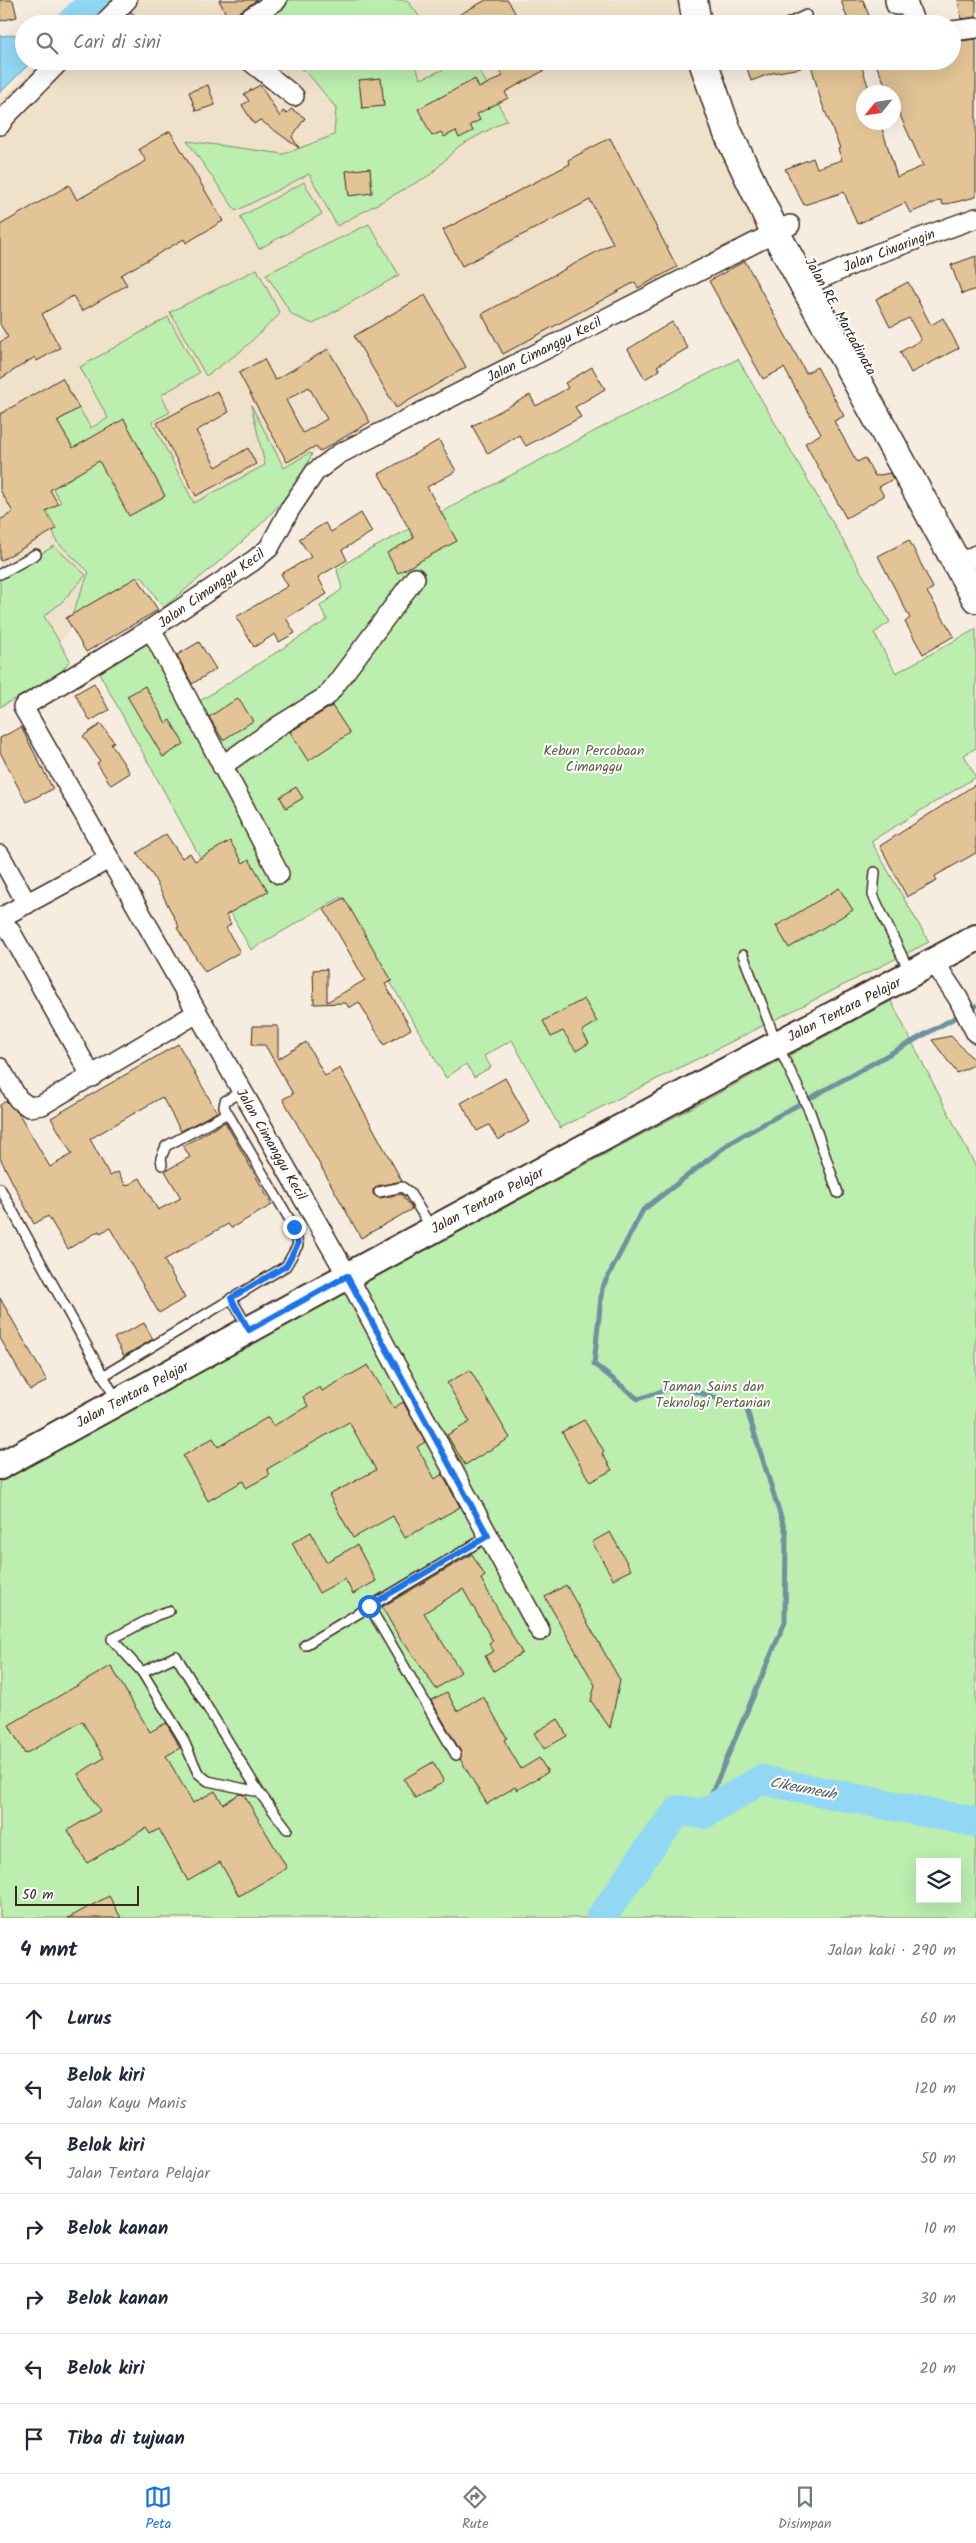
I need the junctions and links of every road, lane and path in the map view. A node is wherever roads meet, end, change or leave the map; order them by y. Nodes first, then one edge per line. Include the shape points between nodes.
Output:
1 (127, 0) edge
2 (277, 0) edge
3 (693, 0) edge
4 (709, 0) edge
5 (895, 0) edge
6 (112, 15) edge
7 (254, 15) edge
8 (696, 15) edge
9 (710, 15) edge
10 (912, 15) edge
11 (976, 28) edge
12 (961, 30) edge
13 (51, 70) edge
14 (261, 70) edge
15 (706, 70) edge
16 (720, 70) edge
17 (294, 96) dead end
18 (0, 125) edge
19 (976, 218) edge
20 (783, 228) junction
21 (812, 282) junction
22 (36, 554) dead end
23 (974, 560) edge
24 (0, 574) edge
25 (415, 578) dead end
26 (976, 598) edge
27 (151, 629) junction
28 (222, 766) junction
29 (0, 855) edge
30 (109, 859) junction
31 (875, 872) dead end
32 (279, 874) dead end
33 (27, 904) junction
34 (5, 924) edge
35 (976, 938) edge
36 (743, 955) dead end
37 (934, 962) junction
38 (911, 976) junction
39 (198, 1013) junction
40 (976, 1033) edge
41 (777, 1044) junction
42 (0, 1068) edge
43 (92, 1077) junction
44 (242, 1091) junction
45 (228, 1113) junction
46 (162, 1165) dead end
47 (0, 1188) edge
48 (379, 1192) dead end
49 (838, 1193) dead end
50 (432, 1230) junction
51 (347, 1276) junction
52 (231, 1298) junction
53 (249, 1330) junction
54 (103, 1376) junction
55 (118, 1401) junction
56 (0, 1466) edge
57 (488, 1536) junction
58 (369, 1606) junction
59 (169, 1611) dead end
60 (540, 1631) dead end
61 (305, 1645) dead end
62 (142, 1672) junction
63 (456, 1755) dead end
64 (260, 1792) junction
65 (287, 1829) dead end

1 - 6 street
2 - 7 street
3 - 8 main road
4 - 9 main road
5 - 10 street via 896,5 908,5
11 - 12 street
13 - 18 street
14 - 17 street
15 - 20 main road via 728,132
16 - 20 main road, Jalan RE. Martadinata via 737,122
19 - 21 street, Jalan Ciwaringin via 876,254
20 - 21 main road, Jalan RE. Martadinata
20 - 27 street, Jalan Cimanggu Kecil via 339,454 315,472 269,548
21 - 23 main road, Jalan RE. Martadinata
21 - 26 main road, Jalan RE. Martadinata
22 - 24 lane
25 - 28 street via 327,696
27 - 28 street
27 - 30 street, Jalan Cimanggu Kecil via 23,707
28 - 32 street
29 - 33 street
30 - 33 street
30 - 39 street, Jalan Cimanggu Kecil
31 - 38 lane via 873,895
33 - 34 street
34 - 43 street
35 - 37 main road, Jalan Tentara Pelajar
36 - 41 lane
37 - 38 main road, Jalan Tentara Pelajar
37 - 40 street
38 - 41 main road, Jalan Tentara Pelajar
39 - 43 street
39 - 44 street, Jalan Cimanggu Kecil
41 - 49 lane via 810,1112
41 - 50 main road, Jalan Tentara Pelajar
42 - 43 street via 18,1099 29,1107 42,1104
44 - 45 lane via 225,1101
44 - 51 street, Jalan Cimanggu Kecil
45 - 46 lane via 166,1146
45 - 52 lane via 294,1227 298,1244 286,1266
47 - 54 lane
48 - 50 lane via 402,1187
50 - 51 main road, Jalan Tentara Pelajar
51 - 53 main road, Jalan Tentara Pelajar
51 - 57 street, Jalan Cimanggu Kecil
52 - 53 lane
52 - 54 lane
53 - 55 main road, Jalan Tentara Pelajar
54 - 55 lane
55 - 56 main road, Jalan Tentara Pelajar
57 - 58 lane
57 - 60 street, Jalan Cimanggu Kecil
58 - 61 lane
58 - 63 lane
59 - 62 lane via 112,1640
62 - 64 lane via 182,1737 198,1773 208,1781
62 - 64 lane via 176,1656
64 - 65 lane

